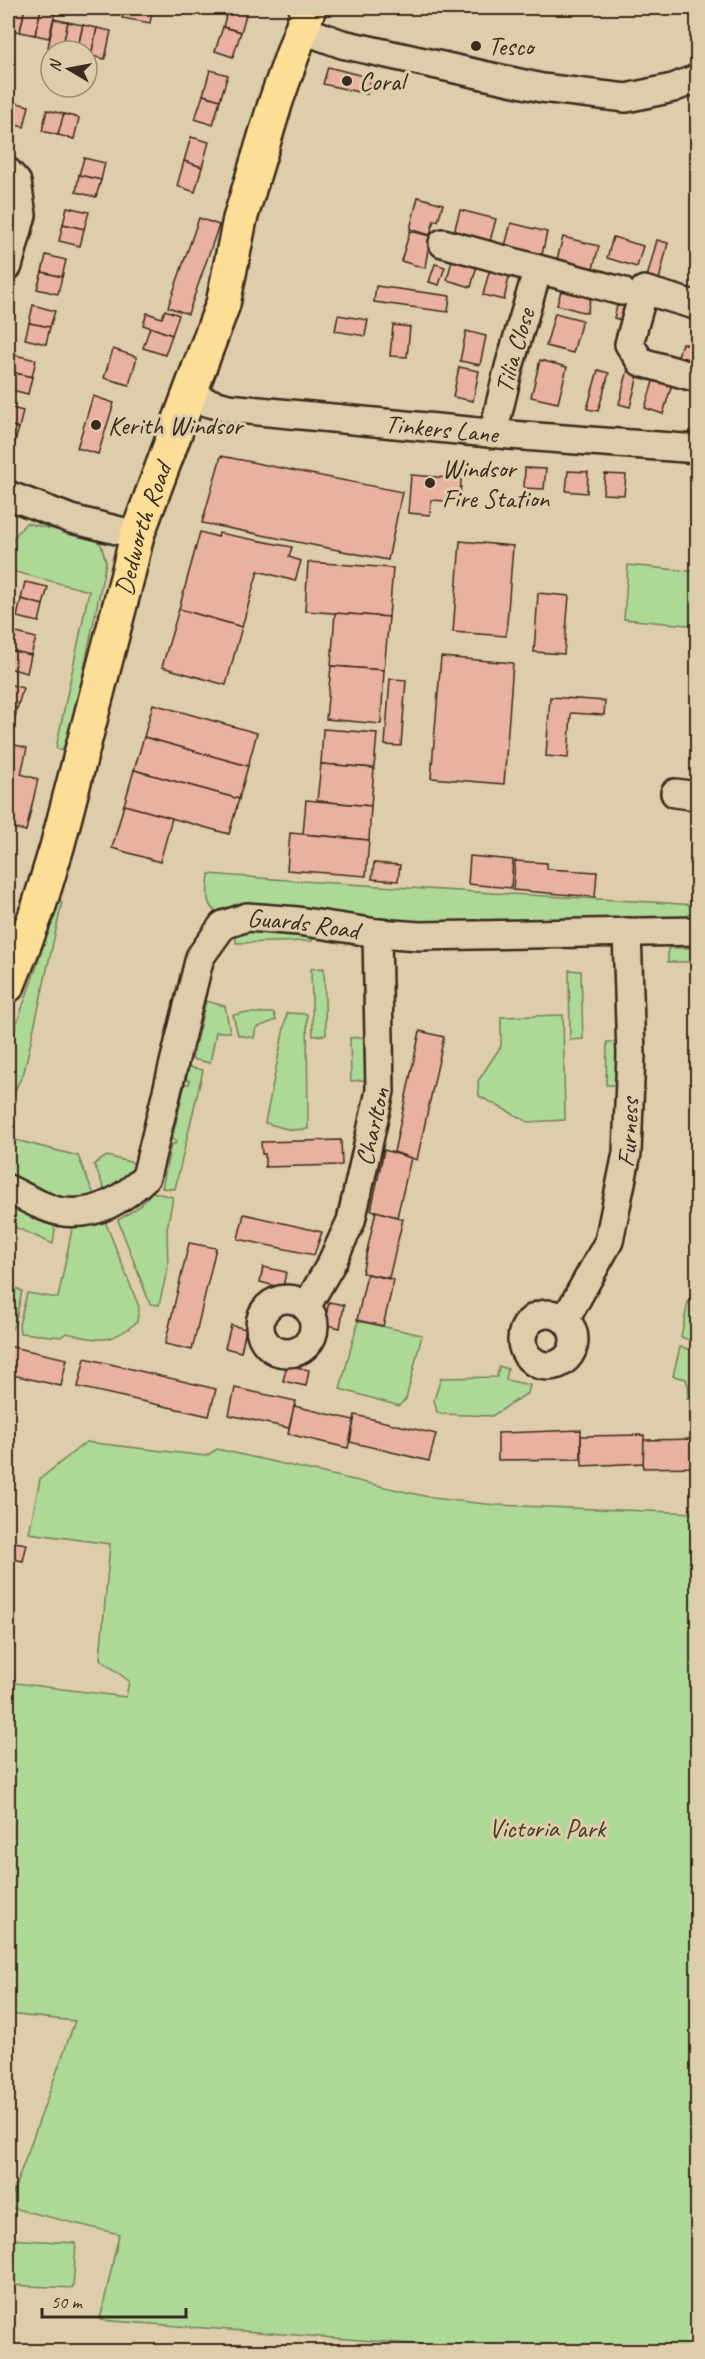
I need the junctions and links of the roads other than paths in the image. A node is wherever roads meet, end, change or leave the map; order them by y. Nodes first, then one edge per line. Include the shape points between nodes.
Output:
1 (305, 19) edge
2 (698, 78) edge
3 (8, 172) edge
4 (443, 243) dead end
5 (8, 266) edge
6 (538, 269) junction
7 (621, 291) dead end
8 (698, 306) edge
9 (698, 378) edge
10 (188, 397) junction
11 (493, 434) junction
12 (698, 449) edge
13 (9, 502) edge
14 (137, 535) junction
15 (698, 931) edge
16 (627, 932) junction
17 (377, 933) junction
18 (8, 985) edge
19 (8, 1189) edge
20 (306, 1307) dead end
21 (565, 1320) dead end

1 - 2 street via 342,44 542,88 626,98
1 - 10 main road, Dedworth Road via 240,219 222,304
3 - 5 street via 17,182 22,215
4 - 6 street
6 - 7 street
6 - 11 street, Tilia Close
8 - 9 street via 644,290 629,344 641,362
10 - 11 street, Tinkers Lane via 228,408
10 - 14 main road, Dedworth Road
11 - 12 street, Tinkers Lane
13 - 14 street
14 - 18 main road, Dedworth Road via 57,847
15 - 16 street, Guards Road
16 - 17 street, Guards Road via 420,936
16 - 21 street, Furness via 631,1055 627,1153 609,1241
17 - 19 street, Guards Road via 247,917 223,925 200,957 146,1177 126,1196 94,1210 62,1212
17 - 20 street, Charlton via 380,1091 376,1117 351,1221

